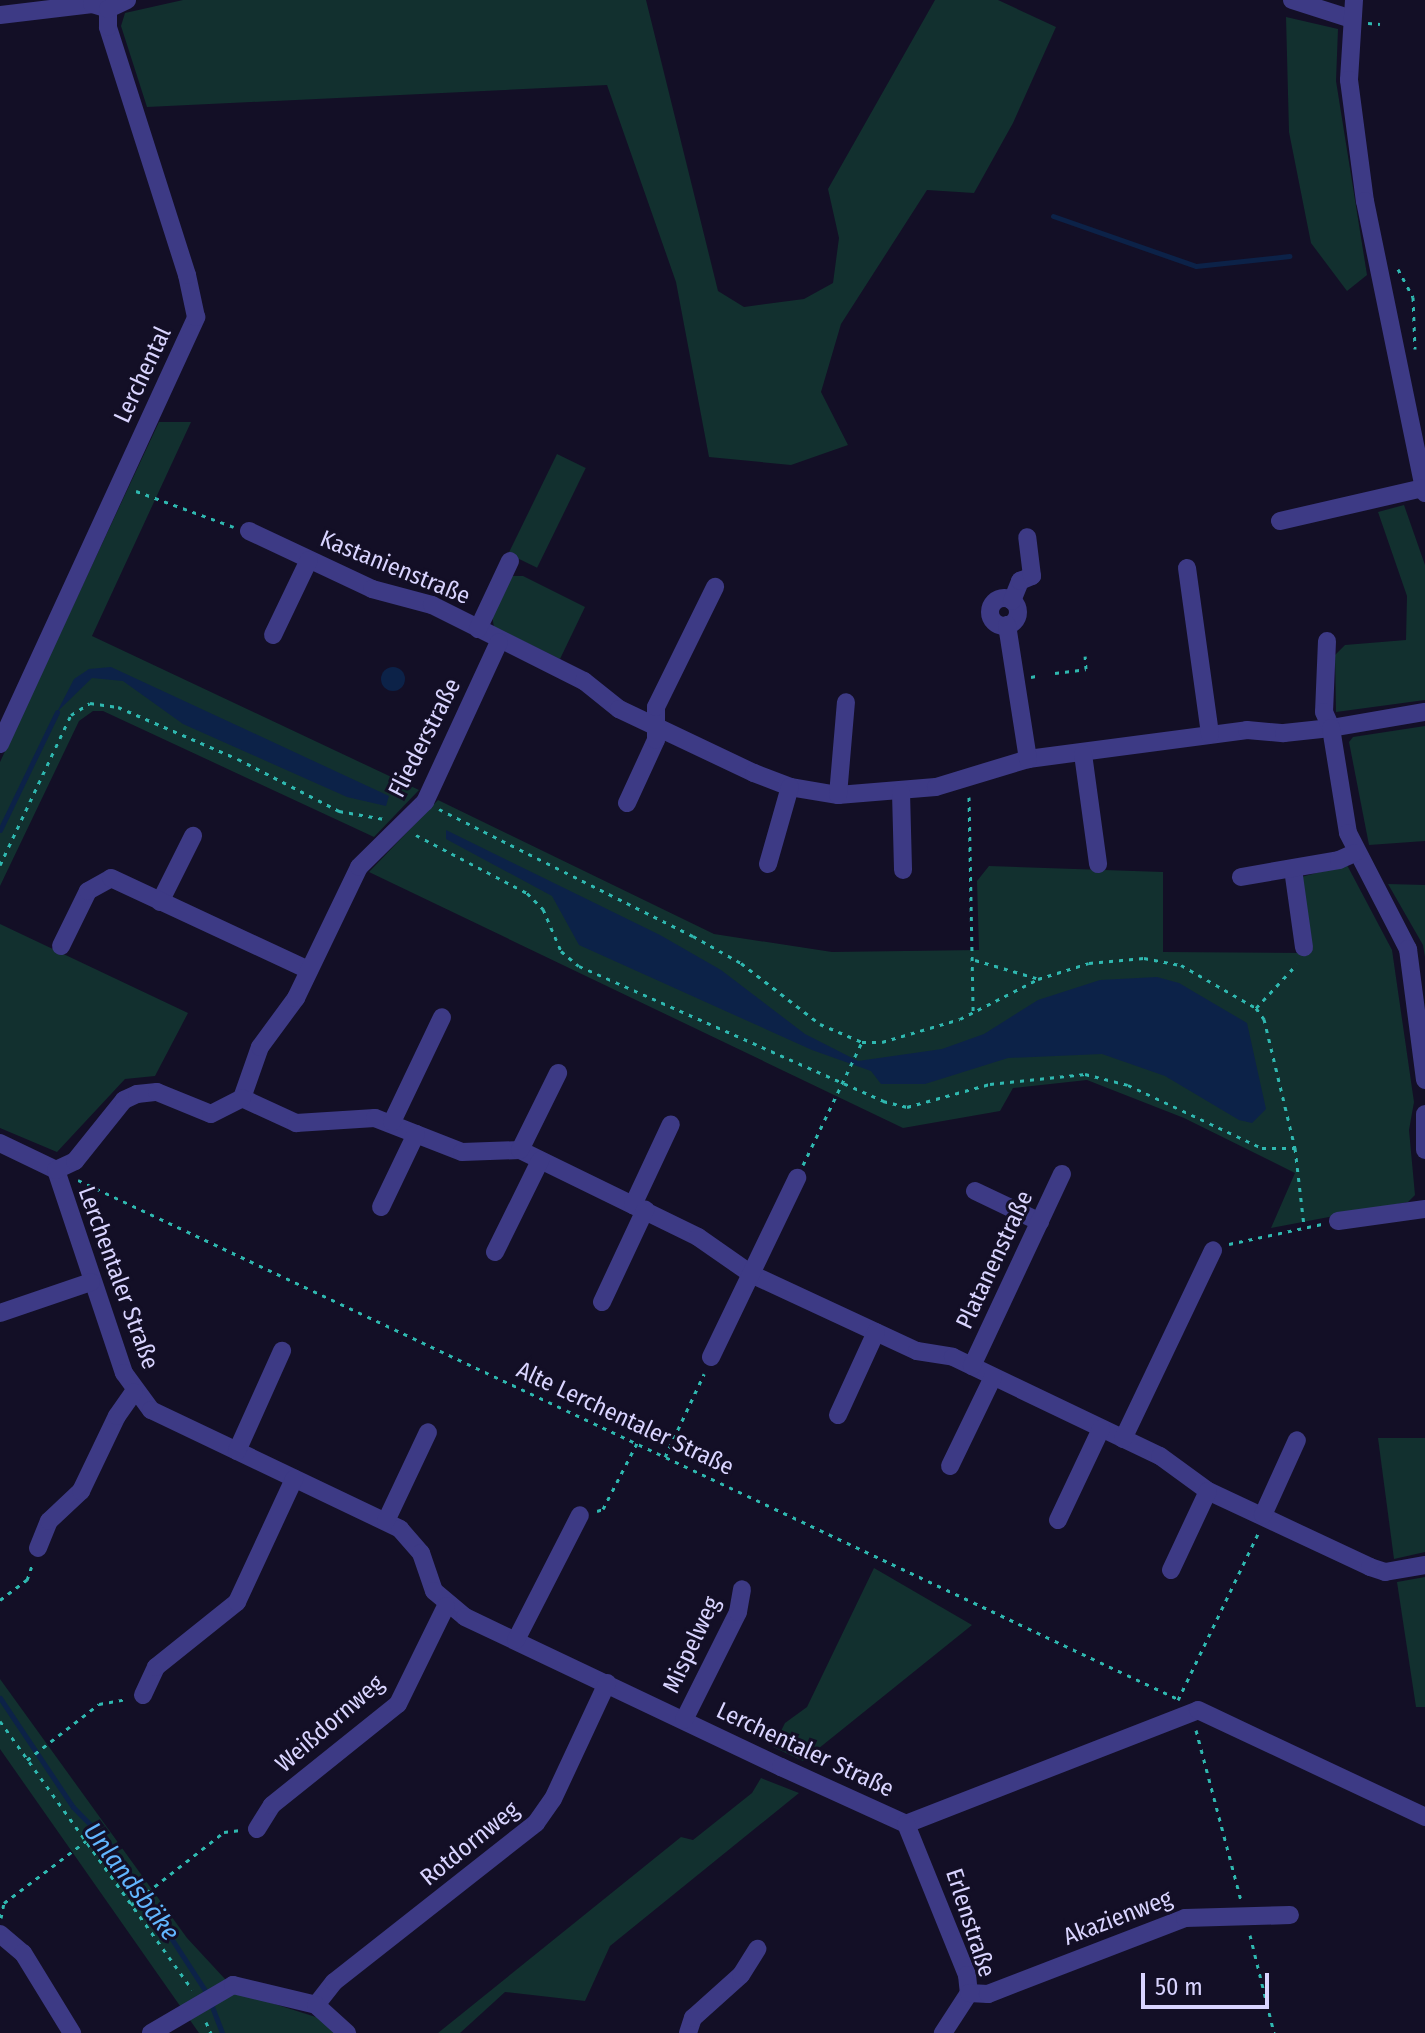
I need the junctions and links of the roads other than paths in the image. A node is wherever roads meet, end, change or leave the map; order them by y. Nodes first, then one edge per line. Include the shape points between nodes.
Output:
1 (127, 0) edge
2 (1292, 0) edge
3 (1354, 0) edge
4 (108, 9) junction
5 (0, 15) edge
6 (1352, 19) junction
7 (1424, 490) edge
8 (1280, 521) dead end
9 (249, 531) road end
10 (1027, 537) dead end
11 (309, 560) junction
12 (510, 561) dead end
13 (1187, 568) dead end
14 (715, 587) dead end
15 (478, 629) junction
16 (273, 635) dead end
17 (1327, 641) dead end
18 (499, 642) junction
19 (846, 702) dead end
20 (1425, 712) edge
21 (655, 726) junction
22 (1331, 728) junction
23 (1210, 734) junction
24 (0, 744) edge
25 (1083, 754) junction
26 (1028, 759) junction
27 (790, 787) junction
28 (901, 792) junction
29 (838, 795) junction
30 (627, 803) dead end
31 (193, 836) dead end
32 (1355, 853) junction
33 (768, 864) dead end
34 (1098, 864) dead end
35 (1293, 869) junction
36 (903, 870) dead end
37 (1241, 877) dead end
38 (160, 902) junction
39 (61, 946) dead end
40 (1304, 947) road end
41 (308, 970) junction
42 (442, 1017) dead end
43 (558, 1073) dead end
44 (1425, 1080) edge
45 (242, 1098) junction
46 (1425, 1114) edge
47 (392, 1122) junction
48 (671, 1124) dead end
49 (416, 1134) junction
50 (0, 1143) edge
51 (520, 1150) junction
52 (1425, 1150) edge
53 (540, 1161) junction
54 (56, 1170) junction
55 (1062, 1174) dead end
56 (797, 1178) road end
57 (975, 1191) dead end
58 (381, 1207) dead end
59 (639, 1208) junction
60 (1425, 1209) edge
61 (1338, 1221) dead end
62 (1040, 1222) junction
63 (1213, 1250) road end
64 (495, 1252) dead end
65 (751, 1274) junction
66 (91, 1282) junction
67 (602, 1302) dead end
68 (0, 1313) edge
69 (876, 1332) junction
70 (282, 1351) dead end
71 (711, 1357) road end
72 (972, 1366) junction
73 (993, 1377) junction
74 (134, 1392) junction
75 (838, 1415) dead end
76 (1101, 1429) junction
77 (428, 1432) dead end
78 (1123, 1439) junction
79 (1297, 1440) dead end
80 (237, 1451) junction
81 (950, 1466) dead end
82 (294, 1479) junction
83 (1208, 1491) junction
84 (580, 1515) road end
85 (1263, 1515) junction
86 (1058, 1520) dead end
87 (386, 1521) junction
88 (38, 1548) road end
89 (1425, 1565) edge
90 (1171, 1570) dead end
91 (742, 1589) dead end
92 (446, 1606) junction
93 (516, 1640) junction
94 (607, 1683) junction
95 (143, 1695) road end
96 (684, 1720) junction
97 (1425, 1817) edge
98 (906, 1824) junction
99 (257, 1829) road end
100 (1290, 1915) dead end
101 (0, 1934) edge
102 (757, 1949) dead end
103 (969, 1993) junction
104 (316, 2005) junction
105 (72, 2033) edge
106 (151, 2033) edge
107 (347, 2033) edge
108 (688, 2033) edge
109 (943, 2033) edge

1 - 4 street
2 - 6 street
3 - 6 street
4 - 5 street via 92,4
4 - 24 street, Lerchental via 108,27 183,259 196,317
6 - 7 street via 1349,80 1365,201
7 - 8 street
9 - 11 street, Kastanienstraße
10 - 26 street via 1032,576 1020,581 1012,601 1000,598 990,612 996,623 1007,625
11 - 15 street, Kastanienstraße via 380,592 432,605
11 - 16 street
12 - 15 street, Kastanienstraße
13 - 23 street
14 - 21 street via 656,707
15 - 18 street, Kastanienstraße
17 - 22 street via 1324,712
18 - 21 street, Kastanienstraße via 584,681 619,709
18 - 41 street, Fliederstraße via 425,802 359,867
19 - 29 street
20 - 22 street, Kastanienstraße
21 - 27 street, Kastanienstraße
21 - 30 street via 656,740
22 - 23 street, Kastanienstraße
22 - 32 street
23 - 25 street, Kastanienstraße
25 - 26 street, Kastanienstraße
25 - 34 street
26 - 28 street, Kastanienstraße via 998,765 968,780
27 - 29 street, Kastanienstraße
27 - 33 street
28 - 29 street, Kastanienstraße
28 - 36 street
31 - 38 street
32 - 35 street
32 - 44 street via 1408,949
35 - 37 street
35 - 40 street
38 - 39 street via 111,878 88,891
38 - 41 street
41 - 45 street, Fliederstraße via 296,998 260,1047
42 - 47 street
43 - 51 street
45 - 47 street via 296,1123 375,1118
45 - 54 street via 211,1114 157,1092 137,1094 124,1100 75,1161
46 - 52 street
47 - 49 street
48 - 59 street
49 - 51 street via 462,1152
49 - 58 street
50 - 54 street, Lerchentaler Straße
51 - 53 street, Platanenstraße
53 - 59 street, Platanenstraße
53 - 64 street
54 - 66 street, Lerchentaler Straße
55 - 62 street, Platanenstraße
56 - 65 street
57 - 62 street
59 - 65 street, Platanenstraße via 698,1237
59 - 67 street
60 - 61 street
62 - 72 street, Platanenstraße
63 - 78 street
65 - 69 street, Platanenstraße
65 - 71 street
66 - 68 street
66 - 74 street, Lerchentaler Straße
69 - 72 street, Platanenstraße via 917,1351
69 - 75 street
70 - 80 street
72 - 73 street, Platanenstraße
73 - 76 street, Platanenstraße
73 - 81 street
74 - 80 street, Lerchentaler Straße via 151,1410
74 - 88 street via 81,1491 49,1521
76 - 78 street, Platanenstraße
76 - 86 street
77 - 87 street
78 - 83 street, Platanenstraße via 1160,1456
79 - 85 street
80 - 82 street, Lerchentaler Straße
82 - 87 street, Lerchentaler Straße
82 - 95 street via 237,1602 156,1667
83 - 85 street, Platanenstraße
83 - 90 street
84 - 93 street
85 - 89 street, Platanenstraße via 1385,1572
87 - 92 street, Lerchentaler Straße via 413,1538 434,1591
91 - 96 street, Mispelweg via 738,1612
92 - 93 street, Lerchentaler Straße
92 - 99 street, Weißdornweg via 398,1704 272,1805
93 - 94 street, Lerchentaler Straße
94 - 96 street, Lerchentaler Straße
94 - 104 street, Rotdornweg via 553,1799 536,1823 334,1982
96 - 98 street, Lerchentaler Straße
97 - 98 street, Lerchentaler Straße via 1198,1710
98 - 103 street, Erlenstraße via 962,1961
100 - 103 street, Akazienweg via 1185,1918 988,1994
101 - 105 street via 23,1953
102 - 108 street via 741,1975 693,2018
103 - 109 street, Erlenstraße
104 - 106 street via 242,1985 226,1988
104 - 107 street

